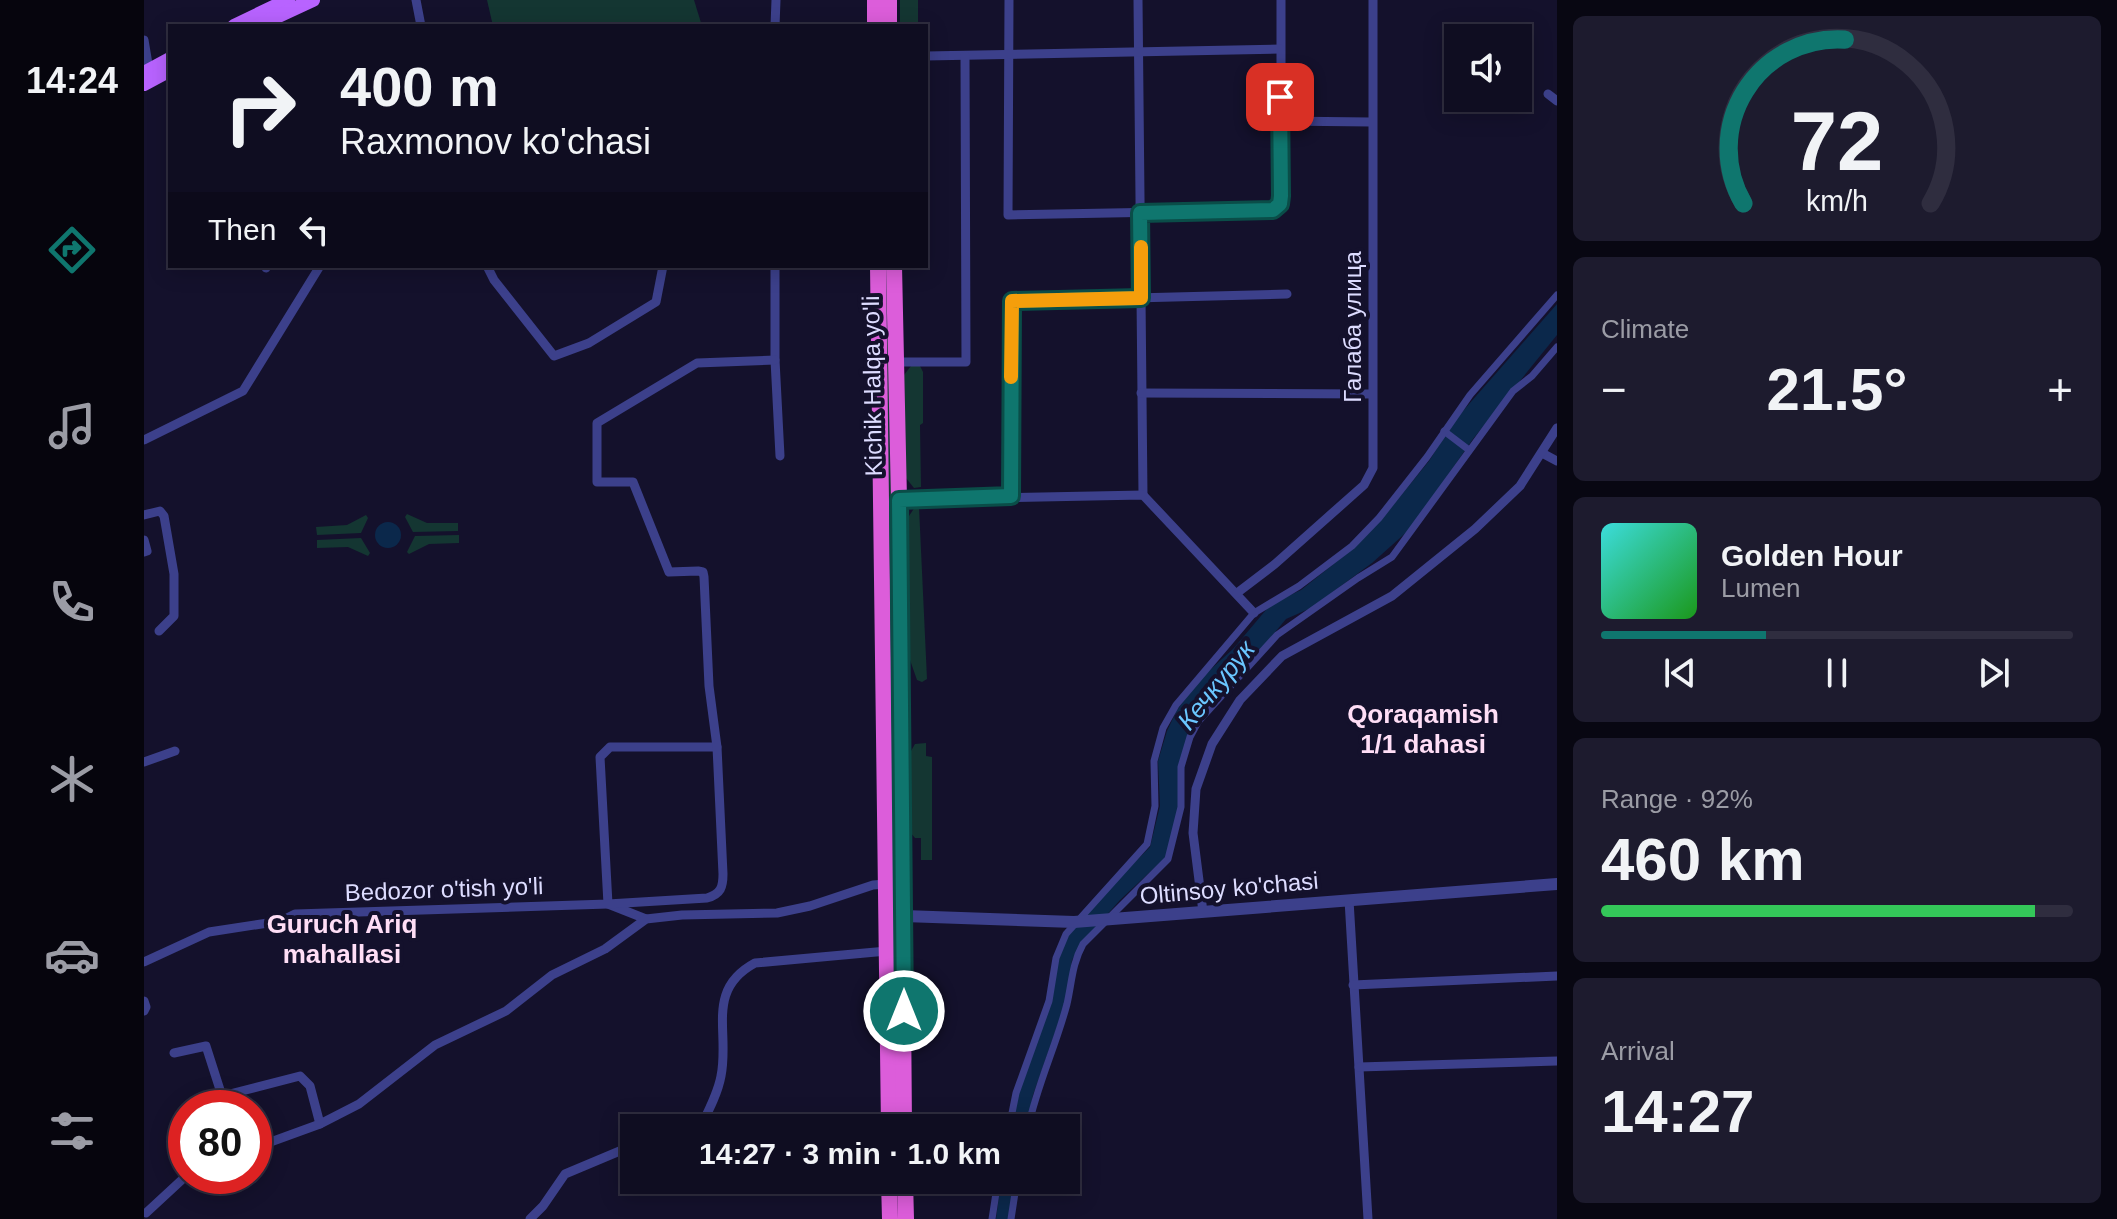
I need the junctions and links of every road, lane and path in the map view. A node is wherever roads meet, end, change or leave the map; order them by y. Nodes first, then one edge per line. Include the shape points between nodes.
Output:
1 (288, 0) edge
2 (313, 0) edge
3 (416, 0) edge
4 (776, 0) edge
5 (875, 0) edge
6 (889, 0) edge
7 (1009, 0) edge
8 (1138, 0) edge
9 (1281, 0) edge
10 (1373, 0) edge
11 (258, 23) edge
12 (421, 24) edge
13 (775, 24) edge
14 (875, 24) edge
15 (889, 24) edge
16 (144, 40) edge
17 (1280, 49) junction
18 (1138, 53) junction
19 (1009, 54) junction
20 (928, 56) edge
21 (965, 56) junction
22 (168, 60) edge
23 (168, 70) edge
24 (146, 76) edge
25 (1548, 94) dead end
26 (1557, 101) edge
27 (1280, 121) junction
28 (1371, 122) junction
29 (1140, 213) junction
30 (319, 268) edge
31 (488, 268) edge
32 (663, 268) edge
33 (775, 268) edge
34 (878, 268) edge
35 (894, 268) edge
36 (1287, 294) dead end
37 (1557, 295) edge
38 (1141, 298) junction
39 (1557, 347) edge
40 (775, 360) junction
41 (896, 362) junction
42 (1141, 393) junction
43 (1372, 394) junction
44 (1557, 428) edge
45 (1444, 431) junction
46 (144, 440) edge
47 (1469, 450) junction
48 (1542, 453) junction
49 (780, 456) dead end
50 (1557, 461) edge
51 (1143, 495) junction
52 (1011, 496) junction
53 (899, 500) junction
54 (144, 515) edge
55 (144, 540) edge
56 (144, 552) edge
57 (1237, 593) junction
58 (1254, 613) junction
59 (159, 631) dead end
60 (882, 631) junction
61 (900, 631) junction
62 (717, 747) junction
63 (175, 751) dead end
64 (144, 762) edge
65 (886, 884) junction
66 (1557, 884) edge
67 (1349, 900) junction
68 (608, 904) junction
69 (1203, 912) junction
70 (904, 916) junction
71 (646, 919) junction
72 (1109, 920) junction
73 (1074, 922) junction
74 (887, 951) junction
75 (144, 962) edge
76 (1557, 976) edge
77 (1353, 985) junction
78 (144, 1001) edge
79 (144, 1011) edge
80 (896, 1040) junction
81 (174, 1053) dead end
82 (1557, 1061) edge
83 (1359, 1067) junction
84 (706, 1114) edge
85 (890, 1114) edge
86 (903, 1114) edge
87 (1012, 1114) edge
88 (1031, 1114) edge
89 (320, 1124) junction
90 (272, 1141) edge
91 (620, 1151) edge
92 (168, 1193) edge
93 (889, 1194) edge
94 (905, 1194) edge
95 (996, 1194) edge
96 (1015, 1194) edge
97 (146, 1214) edge
98 (530, 1219) edge
99 (890, 1219) edge
100 (906, 1219) edge
101 (992, 1219) edge
102 (1011, 1219) edge
103 (1368, 1219) edge

1 - 11 main road
2 - 11 main road
3 - 12 street
4 - 13 street
5 - 14 highway
6 - 15 highway
7 - 19 street
8 - 18 street
9 - 17 street
10 - 28 street, Галаба улица
16 - 24 street
17 - 18 street
17 - 27 street
18 - 19 street
18 - 29 street
19 - 21 street
19 - 29 street via 1008,215
20 - 21 street
21 - 41 street via 966,362
22 - 24 main road
23 - 24 main road
25 - 26 street
27 - 28 street
27 - 29 street via 1281,196 1273,210
28 - 43 street, Галаба улица
29 - 38 street
30 - 46 street via 243,391
31 - 32 street via 554,356 589,343 656,302
33 - 40 street
34 - 60 highway, Kichik Halqa yo'li
35 - 41 highway, Kichik Halqa yo'li
36 - 38 street
37 - 45 street
38 - 42 street
38 - 52 street via 1012,301
39 - 47 street via 1513,391
40 - 49 street
40 - 62 street via 697,363 597,423 597,482 633,482 669,572 703,572
41 - 53 highway, Kichik Halqa yo'li
42 - 43 street
42 - 51 street
43 - 57 street, Галаба улица via 1373,468 1364,485
44 - 48 street
45 - 47 street
45 - 58 street via 1352,546
47 - 72 street via 1392,557 1277,635 1198,722 1181,767 1181,807 1168,859
48 - 50 street
48 - 69 street via 1520,486 1414,580 1292,649 1240,700 1212,744 1196,789 1193,833
51 - 52 street
51 - 57 street
52 - 53 street
53 - 61 highway, Kichik Halqa yo'li
54 - 59 street via 160,511 164,516 174,574 174,616
55 - 56 street
57 - 58 street
58 - 73 street via 1176,705 1163,728 1154,761 1155,806 1147,844
60 - 61 highway
60 - 65 highway, Kichik Halqa yo'li
61 - 70 highway, Kichik Halqa yo'li
62 - 68 street, Bedozor o'tish yo'li via 723,882 717,894
62 - 68 street via 610,747 602,752
63 - 64 street
65 - 71 street via 777,913
65 - 74 highway, Kichik Halqa yo'li
66 - 67 street, Oltinsoy ko'chasi
67 - 69 street, Oltinsoy ko'chasi
67 - 77 street
68 - 71 street
68 - 75 street, Bedozor o'tish yo'li via 295,914 209,932
69 - 72 street, Oltinsoy ko'chasi
70 - 73 street, Oltinsoy ko'chasi
70 - 80 highway, Kichik Halqa yo'li
71 - 89 street via 605,949 552,975 506,1011 435,1045 359,1104
72 - 73 street, Oltinsoy ko'chasi
72 - 88 street via 1083,944 1075,960 1067,1004
73 - 87 street via 1056,958 1049,1001
74 - 80 highway, Kichik Halqa yo'li
74 - 84 street via 755,963 739,975 724,998 721,1078
76 - 77 street
77 - 83 street
78 - 79 street
80 - 85 highway, Kichik Halqa yo'li
80 - 86 highway, Kichik Halqa yo'li
81 - 89 street via 206,1046 222,1096 300,1076 310,1086
82 - 83 street
83 - 103 street
89 - 90 street
91 - 98 street via 565,1174
92 - 97 street
93 - 99 highway
94 - 100 highway
95 - 101 street
96 - 102 street

